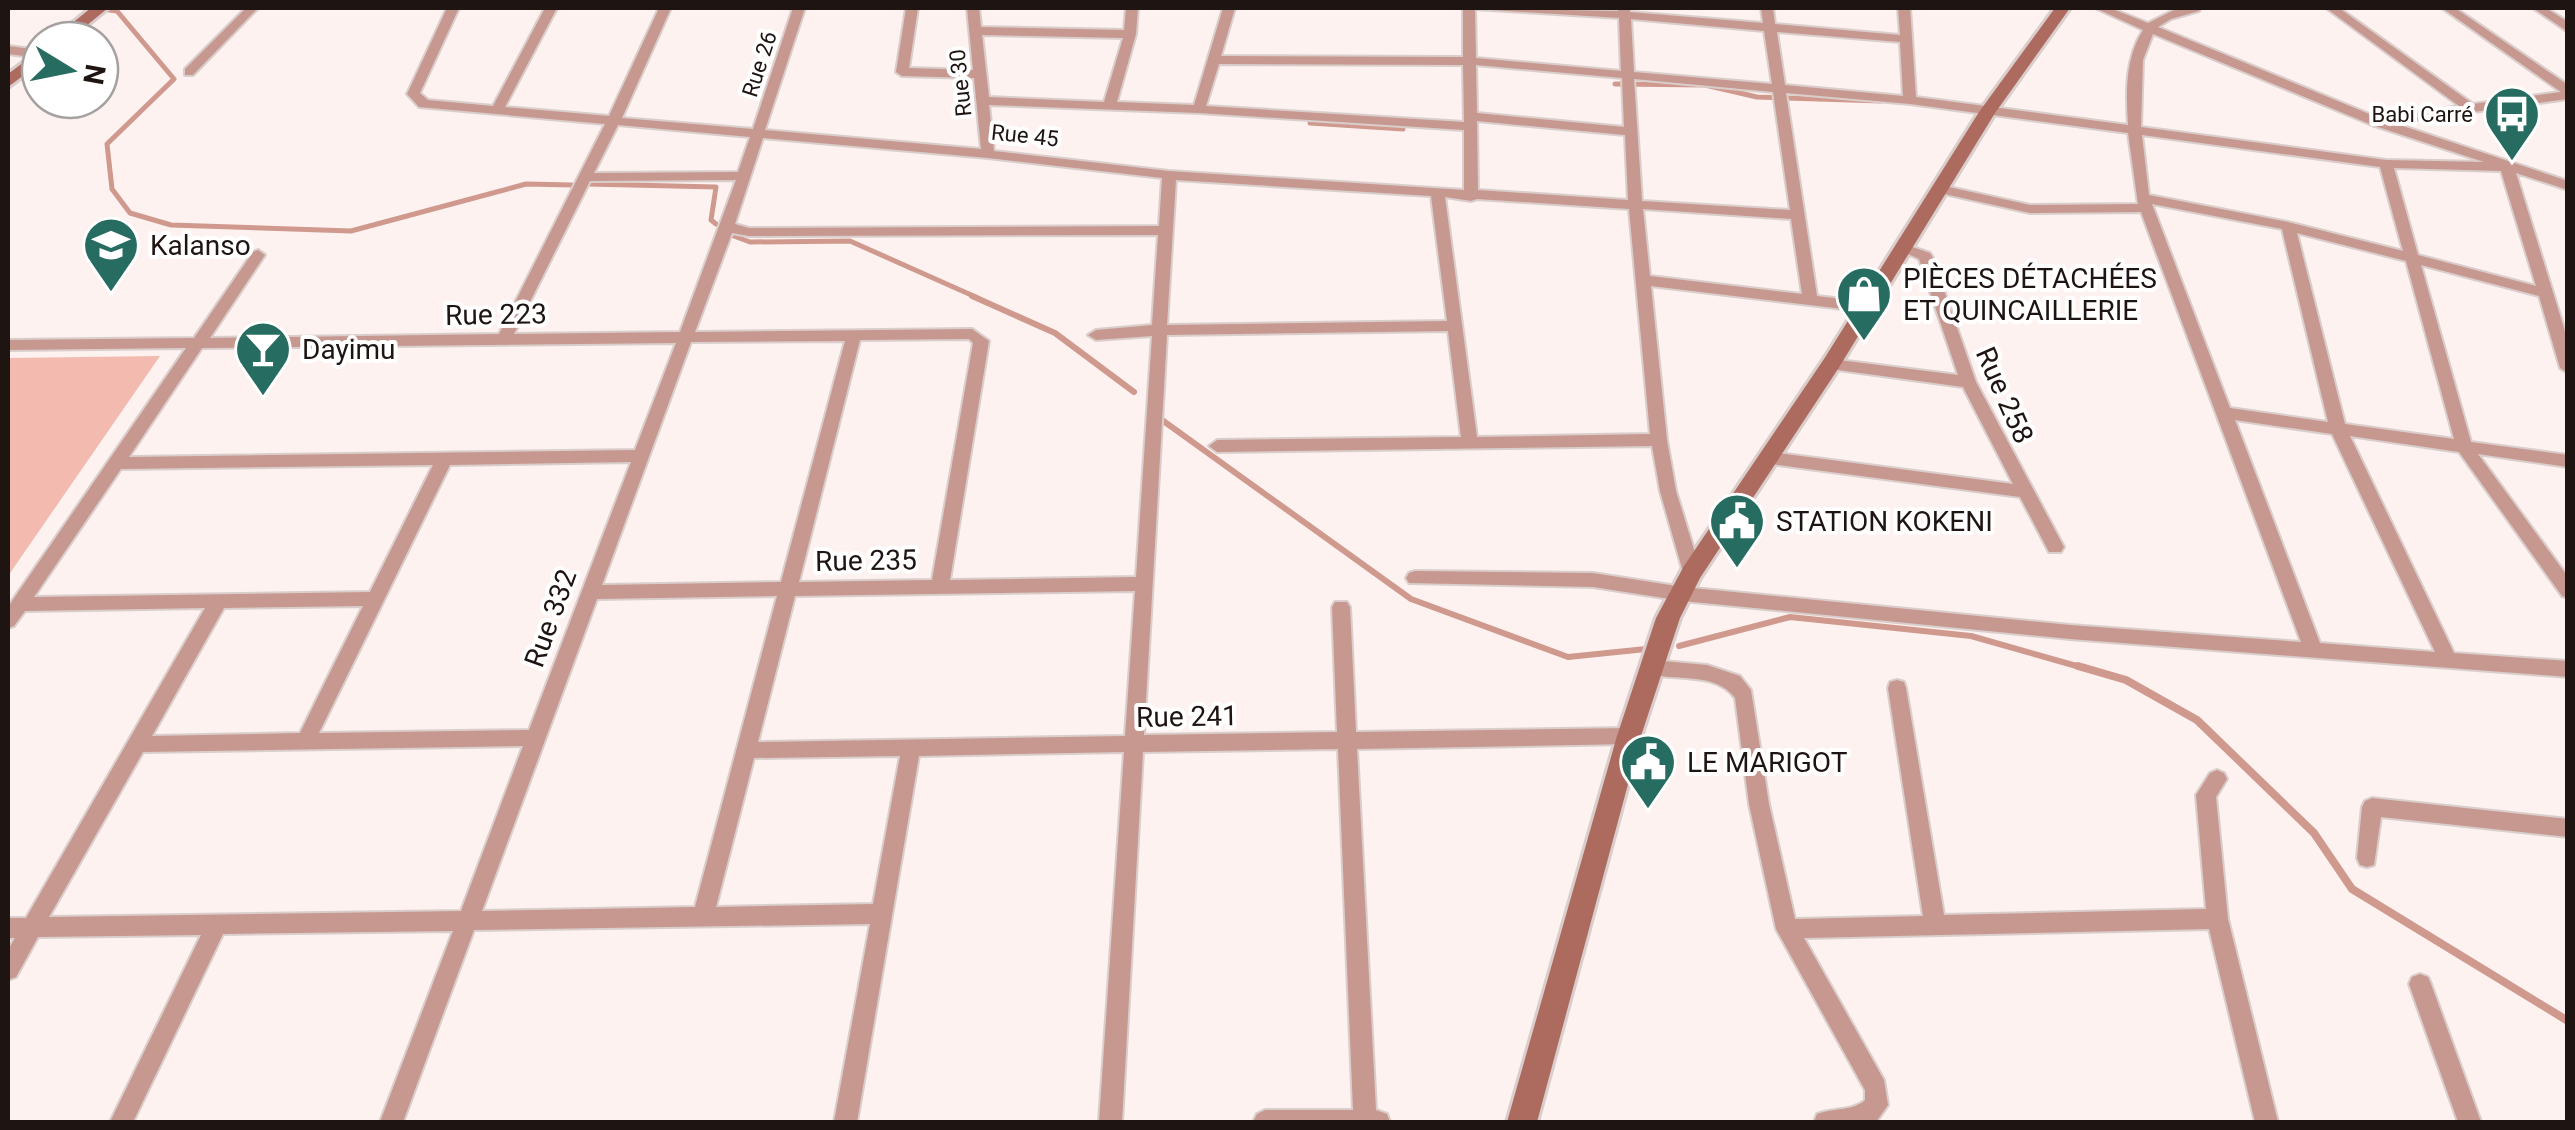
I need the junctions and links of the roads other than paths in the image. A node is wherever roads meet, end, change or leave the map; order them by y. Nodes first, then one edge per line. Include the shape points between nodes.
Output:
1 (252, 8) edge
2 (453, 8) edge
3 (551, 8) edge
4 (665, 8) edge
5 (798, 8) edge
6 (912, 8) edge
7 (973, 8) edge
8 (1132, 8) edge
9 (1229, 8) edge
10 (1470, 8) edge
11 (1480, 8) edge
12 (1767, 8) edge
13 (1904, 8) edge
14 (2062, 8) edge
15 (2101, 8) edge
16 (2196, 8) edge
17 (2332, 8) edge
18 (2448, 8) edge
19 (2538, 8) edge
20 (1625, 11) edge
21 (1770, 27) junction
22 (2149, 28) junction
23 (2568, 28) edge
24 (976, 31) junction
25 (1130, 34) junction
26 (1904, 39) junction
27 (1215, 60) junction
28 (1470, 62) junction
29 (189, 72) dead end
30 (980, 74) junction
31 (1630, 76) junction
32 (1779, 90) junction
33 (2568, 93) edge
34 (1910, 100) junction
35 (982, 101) junction
36 (1108, 106) junction
37 (2468, 107) junction
38 (1198, 109) junction
39 (496, 112) junction
40 (1988, 112) junction
41 (1470, 121) junction
42 (614, 122) junction
43 (2376, 122) junction
44 (1632, 132) junction
45 (2134, 132) junction
46 (758, 133) junction
47 (988, 154) junction
48 (2386, 164) junction
49 (2508, 168) junction
50 (1169, 175) junction
51 (742, 176) junction
52 (584, 177) junction
53 (2568, 186) edge
54 (1940, 189) junction
55 (1438, 194) junction
56 (1470, 197) junction
57 (1636, 202) junction
58 (2144, 203) junction
59 (1797, 215) junction
60 (2288, 226) junction
61 (728, 227) junction
62 (1166, 230) junction
63 (1904, 249) junction
64 (258, 255) dead end
65 (2414, 260) junction
66 (1643, 280) junction
67 (2545, 292) junction
68 (1810, 300) junction
69 (1868, 308) junction
70 (1455, 326) junction
71 (1160, 330) junction
72 (854, 335) junction
73 (1096, 335) dead end
74 (683, 337) junction
75 (504, 339) junction
76 (198, 343) junction
77 (8, 345) edge
78 (1831, 364) junction
79 (2568, 368) edge
80 (1968, 382) junction
81 (2224, 414) junction
82 (2338, 430) junction
83 (1659, 440) junction
84 (1470, 443) junction
85 (1216, 446) dead end
86 (2464, 447) junction
87 (639, 456) junction
88 (1770, 458) junction
89 (444, 459) junction
90 (2568, 461) edge
91 (116, 463) junction
92 (2022, 491) junction
93 (2055, 547) dead end
94 (1415, 578) dead end
95 (1687, 583) junction
96 (1144, 584) junction
97 (940, 587) junction
98 (788, 589) junction
99 (2568, 591) edge
100 (588, 592) junction
101 (376, 599) junction
102 (219, 601) junction
103 (20, 604) junction
104 (1341, 607) dead end
105 (8, 622) edge
106 (2312, 650) junction
107 (2448, 660) junction
108 (1652, 668) junction
109 (2568, 669) edge
110 (1897, 688) dead end
111 (1629, 736) junction
112 (534, 738) junction
113 (306, 741) junction
114 (1347, 741) junction
115 (138, 744) junction
116 (1134, 744) junction
117 (911, 747) junction
118 (746, 750) junction
119 (2216, 779) dead end
120 (2568, 828) edge
121 (2367, 858) dead end
122 (883, 914) junction
123 (703, 917) junction
124 (2217, 919) junction
125 (467, 921) junction
126 (217, 925) junction
127 (1935, 926) junction
128 (8, 928) edge
129 (32, 928) junction
130 (1787, 929) junction
131 (8, 970) edge
132 (2420, 984) dead end
133 (122, 1122) edge
134 (392, 1122) edge
135 (846, 1122) edge
136 (1111, 1122) edge
137 (1265, 1122) edge
138 (1372, 1122) edge
139 (1522, 1122) edge
140 (1826, 1122) edge
141 (2266, 1122) edge
142 (2470, 1122) edge

1 - 29 street
2 - 39 street, Rue 45 via 413,94 424,104
3 - 39 street
4 - 42 street
5 - 46 street, Rue 26
6 - 30 street via 902,72
7 - 24 street, Rue 30
8 - 25 street
9 - 27 street
10 - 28 street
11 - 20 street
12 - 21 street
13 - 26 street
14 - 40 street
15 - 22 street
16 - 22 street via 2169,14
17 - 37 street
18 - 33 street
19 - 23 street
20 - 21 street
20 - 31 street
21 - 26 street
21 - 32 street
22 - 43 street
22 - 45 street via 2135,70
24 - 25 street
24 - 30 street, Rue 30
25 - 36 street
26 - 34 street
27 - 28 street
27 - 38 street
28 - 31 street
28 - 41 street
30 - 35 street, Rue 30
31 - 32 street
31 - 44 street
32 - 34 street
32 - 59 street
33 - 37 street
34 - 40 street
35 - 36 street
35 - 47 street, Rue 30
36 - 38 street
37 - 43 street
38 - 41 street
39 - 42 street, Rue 45
40 - 45 street
40 - 54 street
41 - 44 street
41 - 56 street
42 - 46 street, Rue 45
42 - 52 street
43 - 49 street
44 - 57 street
45 - 48 street
45 - 58 street
46 - 47 street, Rue 45
46 - 51 street, Rue 332
47 - 50 street, Rue 45
48 - 49 street
48 - 65 street
49 - 53 street
49 - 67 street
50 - 55 street, Rue 45
50 - 62 street
51 - 52 street
51 - 61 street, Rue 332
52 - 75 street
54 - 58 street via 2030,209
54 - 63 street
55 - 56 street, Rue 45
55 - 70 street
56 - 57 street, Rue 45
57 - 59 street, Rue 45
57 - 66 street
58 - 60 street
58 - 81 street
59 - 68 street
60 - 65 street
60 - 82 street
61 - 62 street
61 - 74 street, Rue 332
62 - 71 street
63 - 69 street
63 - 80 street, Rue 258 via 1924,256
64 - 76 street
65 - 67 street
65 - 86 street
66 - 68 street
66 - 83 street
67 - 79 street
68 - 69 street
69 - 78 street
70 - 71 street
70 - 84 street
71 - 73 street
71 - 96 street
72 - 74 street, Rue 223
72 - 97 street, Rue 223 via 972,334 981,341
72 - 98 street
74 - 75 street, Rue 223
74 - 87 street, Rue 332
75 - 76 street, Rue 223
76 - 77 street, Rue 223
76 - 91 street
78 - 80 street
78 - 88 street
80 - 92 street, Rue 258
81 - 82 street
81 - 106 street
82 - 86 street
82 - 107 street
83 - 84 street
83 - 95 street
84 - 85 street
86 - 90 street
86 - 99 street
87 - 89 street
87 - 100 street, Rue 332
88 - 92 street
88 - 95 street
89 - 91 street
89 - 101 street
91 - 103 street
92 - 93 street, Rue 258
94 - 95 street
95 - 106 street via 2070,632
95 - 108 street
96 - 97 street, Rue 235
96 - 116 street
97 - 98 street, Rue 235
98 - 100 street, Rue 235
98 - 118 street
100 - 112 street, Rue 332
101 - 102 street
101 - 113 street
102 - 103 street
102 - 115 street
103 - 105 street
104 - 114 street
106 - 107 street
107 - 109 street
108 - 111 street
108 - 130 street via 1720,677 1744,696 1758,804
110 - 127 street
111 - 114 street, Rue 241
111 - 139 street
112 - 113 street
112 - 125 street, Rue 332
113 - 115 street
114 - 116 street, Rue 241
114 - 138 street
115 - 129 street
116 - 117 street, Rue 241
116 - 136 street
117 - 118 street, Rue 241
117 - 122 street
118 - 123 street
119 - 124 street via 2206,795
120 - 121 street via 2372,807
122 - 123 street
122 - 135 street
123 - 125 street
124 - 127 street
124 - 141 street
125 - 126 street
125 - 134 street, Rue 332
126 - 129 street
126 - 133 street
127 - 130 street
128 - 129 street
129 - 131 street
130 - 140 street via 1876,1088 1877,1105 1866,1116
132 - 142 street
137 - 138 street

